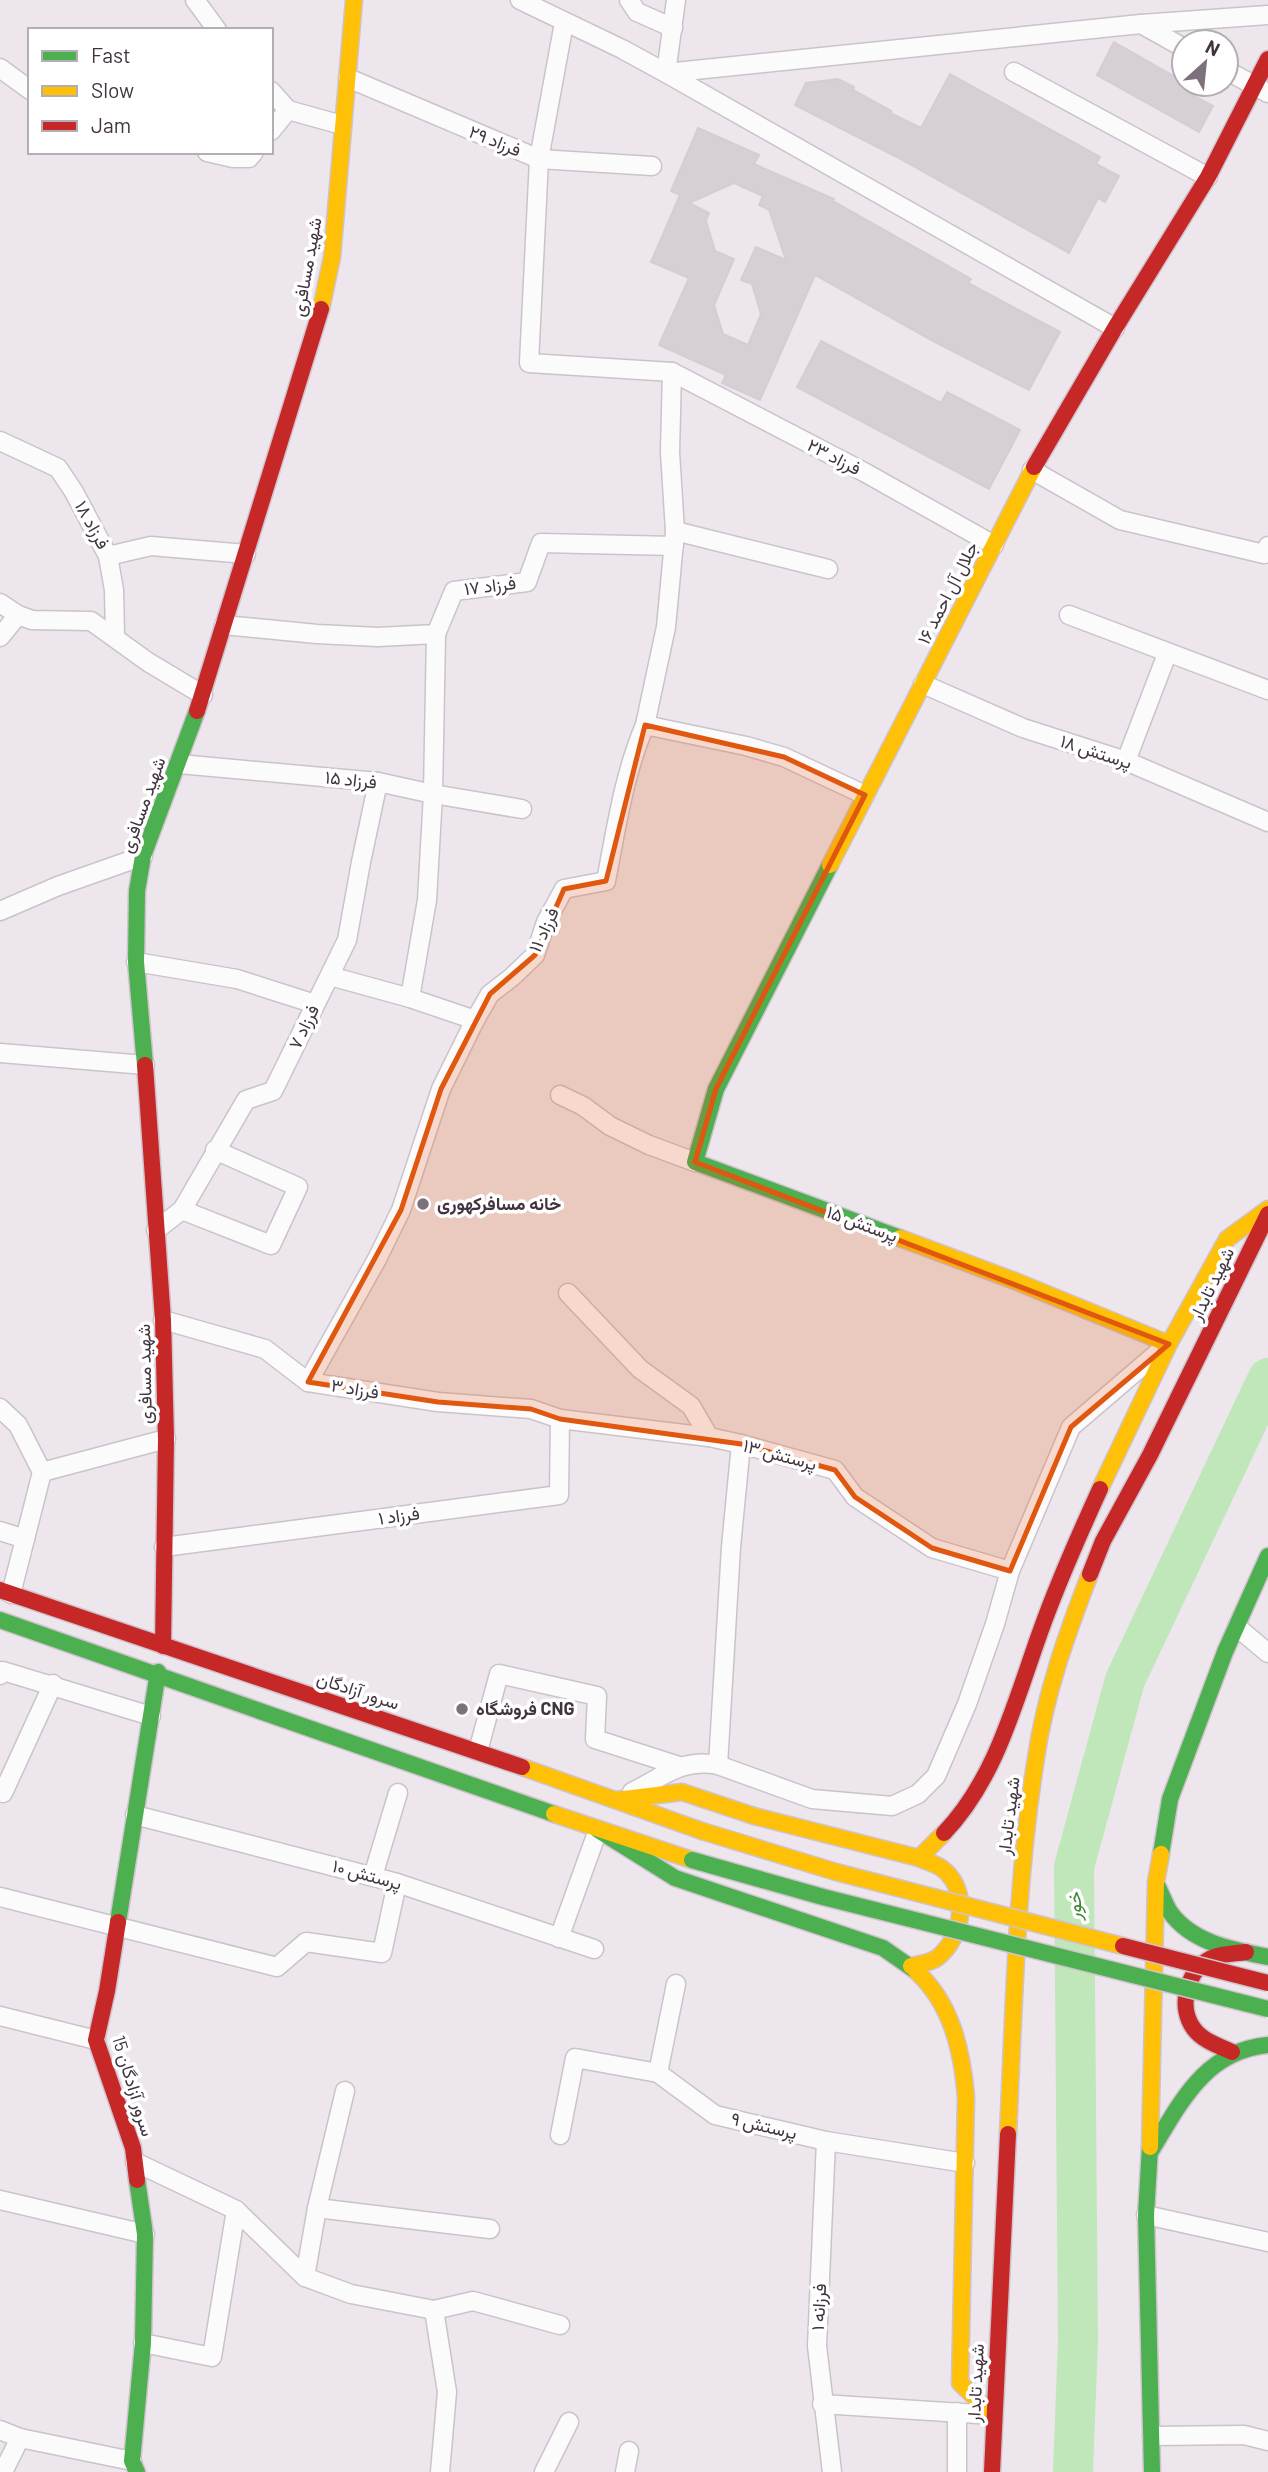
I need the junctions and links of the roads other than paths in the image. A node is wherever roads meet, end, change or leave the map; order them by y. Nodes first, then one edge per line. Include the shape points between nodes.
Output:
1 (195, 0) edge
2 (354, 0) edge
3 (520, 0) edge
4 (629, 0) edge
5 (676, 0) edge
6 (1268, 15) edge
7 (564, 23) junction
8 (1141, 24) junction
9 (216, 28) edge
10 (673, 28) junction
11 (1170, 40) edge
12 (1268, 59) edge
13 (0, 68) edge
14 (1014, 72) dead end
15 (666, 73) junction
16 (348, 78) junction
17 (1240, 78) edge
18 (28, 89) edge
19 (1261, 89) edge
20 (273, 93) edge
21 (288, 110) junction
22 (342, 125) junction
23 (273, 129) edge
24 (216, 154) edge
25 (252, 154) edge
26 (539, 159) junction
27 (652, 166) dead end
28 (1208, 177) junction
29 (1115, 328) junction
30 (672, 372) junction
31 (0, 441) edge
32 (1032, 470) junction
33 (674, 539) junction
34 (994, 545) junction
35 (1268, 546) edge
36 (246, 554) junction
37 (108, 556) junction
38 (828, 569) dead end
39 (0, 603) edge
40 (18, 615) junction
41 (1069, 615) dead end
42 (225, 625) junction
43 (436, 634) junction
44 (0, 637) edge
45 (115, 637) junction
46 (1167, 654) junction
47 (923, 684) junction
48 (1268, 690) edge
49 (203, 695) junction
50 (645, 725) junction
51 (1126, 761) junction
52 (178, 764) junction
53 (378, 782) junction
54 (433, 794) junction
55 (865, 795) junction
56 (522, 808) dead end
57 (1268, 822) edge
58 (144, 856) junction
59 (0, 911) edge
60 (135, 962) junction
61 (330, 976) junction
62 (410, 998) junction
63 (315, 1004) junction
64 (475, 1020) junction
65 (0, 1053) edge
66 (145, 1065) junction
67 (560, 1095) dead end
68 (215, 1150) junction
69 (695, 1162) junction
70 (182, 1209) junction
71 (1268, 1211) edge
72 (156, 1230) junction
73 (568, 1293) dead end
74 (163, 1320) junction
75 (1169, 1344) junction
76 (308, 1382) junction
77 (0, 1408) edge
78 (560, 1419) junction
79 (709, 1437) junction
80 (166, 1439) junction
81 (741, 1444) junction
82 (42, 1472) junction
83 (0, 1531) edge
84 (25, 1539) junction
85 (164, 1547) junction
86 (1268, 1556) edge
87 (1010, 1571) junction
88 (6, 1592) edge
89 (0, 1620) edge
90 (1237, 1627) junction
91 (163, 1646) junction
92 (1268, 1653) edge
93 (158, 1672) junction
94 (0, 1675) edge
95 (53, 1684) junction
96 (151, 1716) junction
97 (478, 1751) junction
98 (718, 1765) junction
99 (679, 1766) junction
100 (3, 1793) dead end
101 (398, 1793) dead end
102 (616, 1800) junction
103 (135, 1815) junction
104 (598, 1830) junction
105 (919, 1858) junction
106 (373, 1876) junction
107 (1156, 1882) junction
108 (397, 1883) junction
109 (0, 1897) edge
110 (118, 1925) junction
111 (559, 1938) junction
112 (594, 1949) dead end
113 (1246, 1952) junction
114 (1268, 1957) edge
115 (911, 1966) junction
116 (1268, 1983) edge
117 (676, 1984) dead end
118 (1268, 2009) edge
119 (0, 2016) edge
120 (96, 2040) junction
121 (1268, 2045) edge
122 (1232, 2052) junction
123 (658, 2073) junction
124 (345, 2091) dead end
125 (560, 2136) dead end
126 (826, 2141) junction
127 (1150, 2152) junction
128 (135, 2162) junction
129 (965, 2163) junction
130 (0, 2200) edge
131 (317, 2208) junction
132 (236, 2210) junction
133 (1146, 2215) junction
134 (490, 2229) dead end
135 (145, 2234) junction
136 (1268, 2242) edge
137 (305, 2277) junction
138 (434, 2310) junction
139 (560, 2325) dead end
140 (143, 2343) junction
141 (822, 2404) junction
142 (957, 2412) junction
143 (993, 2414) junction
144 (569, 2422) dead end
145 (0, 2430) edge
146 (1152, 2436) junction
147 (20, 2438) junction
148 (1268, 2441) edge
149 (629, 2451) dead end
150 (135, 2466) edge
151 (3, 2472) edge
152 (440, 2472) edge
153 (544, 2472) edge
154 (625, 2472) edge
155 (832, 2472) edge
156 (957, 2472) edge
157 (992, 2472) edge
158 (1152, 2472) edge

1 - 9 street
2 - 16 street, شهید مسافری
3 - 7 street
4 - 10 street via 637,12
5 - 10 street
6 - 8 street
7 - 15 street
7 - 26 street
8 - 11 street
8 - 15 street
10 - 15 street
12 - 19 street, جلال آل احمد ۱۶
13 - 18 street
14 - 28 street
15 - 29 street
16 - 22 street, شهید مسافری
16 - 26 street, فرزاد ۲۹
17 - 19 street
19 - 28 street, جلال آل احمد ۱۶
20 - 21 street
21 - 22 street
21 - 23 street
22 - 36 street, شهید مسافری via 332,257 321,311
24 - 25 street via 233,158
26 - 27 street, فرزاد ۲۹
26 - 30 street, فرزاد ۲۳ via 529,363
28 - 29 street, جلال آل احمد ۱۶
29 - 32 street, جلال آل احمد ۱۶
30 - 33 street
30 - 34 street, فرزاد ۲۳
31 - 37 street, فرزاد ۱۸ via 58,468
32 - 34 street, جلال آل احمد ۱۶
32 - 35 street via 1120,520 1265,554
33 - 38 street, فرزاد ۱۷
33 - 43 street, فرزاد ۱۷ via 541,543 527,582 454,591
33 - 50 street via 666,627
34 - 47 street, جلال آل احمد ۱۶
36 - 37 street, فرزاد ۱۸ via 151,546
36 - 42 street, شهید مسافری
37 - 45 street
39 - 40 street
40 - 44 street
40 - 45 street via 32,620 91,621
41 - 46 street
42 - 43 street via 378,638
42 - 49 street, شهید مسافری
43 - 54 street
45 - 49 street
46 - 48 street
46 - 51 street
47 - 51 street, پرستش ۱۸ via 1023,728
47 - 55 street, جلال آل احمد ۱۶
49 - 52 street, شهید مسافری
50 - 55 street via 784,757
50 - 64 street, فرزاد ۱۱ via 619,812 606,881 564,889 535,955 490,994
51 - 57 street, پرستش ۱۸
52 - 53 street, فرزاد ۱۵
52 - 58 street, شهید مسافری
53 - 54 street, فرزاد ۱۵
53 - 61 street, فرزاد ۷ via 347,940
54 - 56 street, فرزاد ۱۵
54 - 62 street via 427,900
55 - 69 street, جلال آل احمد ۱۶ via 716,1090
58 - 59 street
58 - 60 street, شهید مسافری via 137,891
60 - 63 street via 237,979
60 - 66 street, شهید مسافری
61 - 62 street
61 - 63 street, فرزاد ۷
62 - 64 street
63 - 68 street, فرزاد ۷ via 273,1091 246,1100
64 - 76 street via 441,1089 401,1210
65 - 66 street
66 - 72 street, شهید مسافری
67 - 69 street, پرستش ۱۵ via 610,1126
68 - 70 street, فرزاد ۷
68 - 70 street via 298,1187 271,1245
69 - 75 street, پرستش ۱۵
70 - 72 street, فرزاد ۷
71 - 75 street via 1227,1239
71 - 143 street, شهید تابدار via 1150,1455 1103,1541 1064,1640 1036,1755 1020,1882
72 - 74 street, شهید مسافری
73 - 79 street via 640,1369 691,1406
74 - 76 street, فرزاد ۳ via 265,1349
74 - 80 street, شهید مسافری
75 - 87 street via 1071,1427
75 - 105 street via 1064,1566 992,1763 962,1814
76 - 78 street, فرزاد ۳ via 438,1402 531,1409
77 - 82 street via 18,1425
78 - 79 street, پرستش ۱۳
78 - 85 street, فرزاد ۱ via 559,1495
79 - 81 street, پرستش ۱۳
80 - 82 street
80 - 85 street, شهید مسافری
81 - 87 street, پرستش ۱۳ via 835,1470 855,1497 932,1548
81 - 98 street
82 - 84 street
83 - 84 street
84 - 88 street
85 - 91 street, شهید مسافری
86 - 90 street
87 - 98 street via 967,1704 936,1776 918,1794 892,1806 812,1799
88 - 91 street, سرور آزادگان
89 - 93 street
90 - 92 street
90 - 107 street via 1170,1799
91 - 97 street, سرور آزادگان
93 - 96 street, سرور آزادگان 15
93 - 104 street
94 - 95 street via 3,1671
95 - 96 street
95 - 100 street
96 - 103 street, سرور آزادگان 15
97 - 99 street via 499,1674 597,1696 595,1739
97 - 102 street, سرور آزادگان
98 - 99 street
99 - 102 street
101 - 106 street
102 - 105 street via 682,1792 754,1816
102 - 116 street, سرور آزادگان, bridge via 836,1872
103 - 106 street, پرستش ۱۰
103 - 110 street, سرور آزادگان 15
104 - 111 street
104 - 115 street via 675,1878 883,1948
104 - 118 street, bridge via 822,1898
105 - 115 street via 944,1870 960,1892 961,1917 950,1945 936,1960
106 - 108 street, پرستش ۱۰
107 - 113 street via 1170,1912 1191,1933
107 - 127 street
108 - 110 street via 382,1954 306,1942 277,1967
108 - 111 street, پرستش ۱۰
109 - 110 street
110 - 120 street, سرور آزادگان 15
111 - 112 street, پرستش ۱۰
113 - 114 street
113 - 122 street via 1206,1961 1189,1979 1185,1999 1188,2017 1200,2036
115 - 129 street via 942,2001 959,2046 967,2097
117 - 123 street
119 - 120 street
120 - 128 street, سرور آزادگان 15 via 127,2124
121 - 122 street
122 - 127 street via 1208,2071 1183,2101
123 - 125 street, پرستش ۹ via 575,2059
123 - 126 street, پرستش ۹ via 716,2115
124 - 131 street
126 - 129 street, پرستش ۹
126 - 141 street, فرزانه ۱ via 817,2346
127 - 133 street
128 - 132 street
128 - 135 street, سرور آزادگان 15
129 - 143 street via 960,2383
130 - 135 street
131 - 134 street
131 - 137 street
132 - 137 street
132 - 140 street via 212,2357
133 - 136 street
133 - 146 street
135 - 140 street, سرور آزادگان 15
137 - 138 street via 351,2294
138 - 139 street via 473,2301
138 - 152 street via 447,2392
140 - 150 street, سرور آزادگان 15
141 - 142 street
141 - 155 street, فرزانه ۱
142 - 143 street
142 - 156 street
143 - 157 street, شهید تابدار
144 - 153 street
145 - 147 street
146 - 148 street via 1244,2435
146 - 158 street
147 - 150 street
147 - 151 street
149 - 154 street

